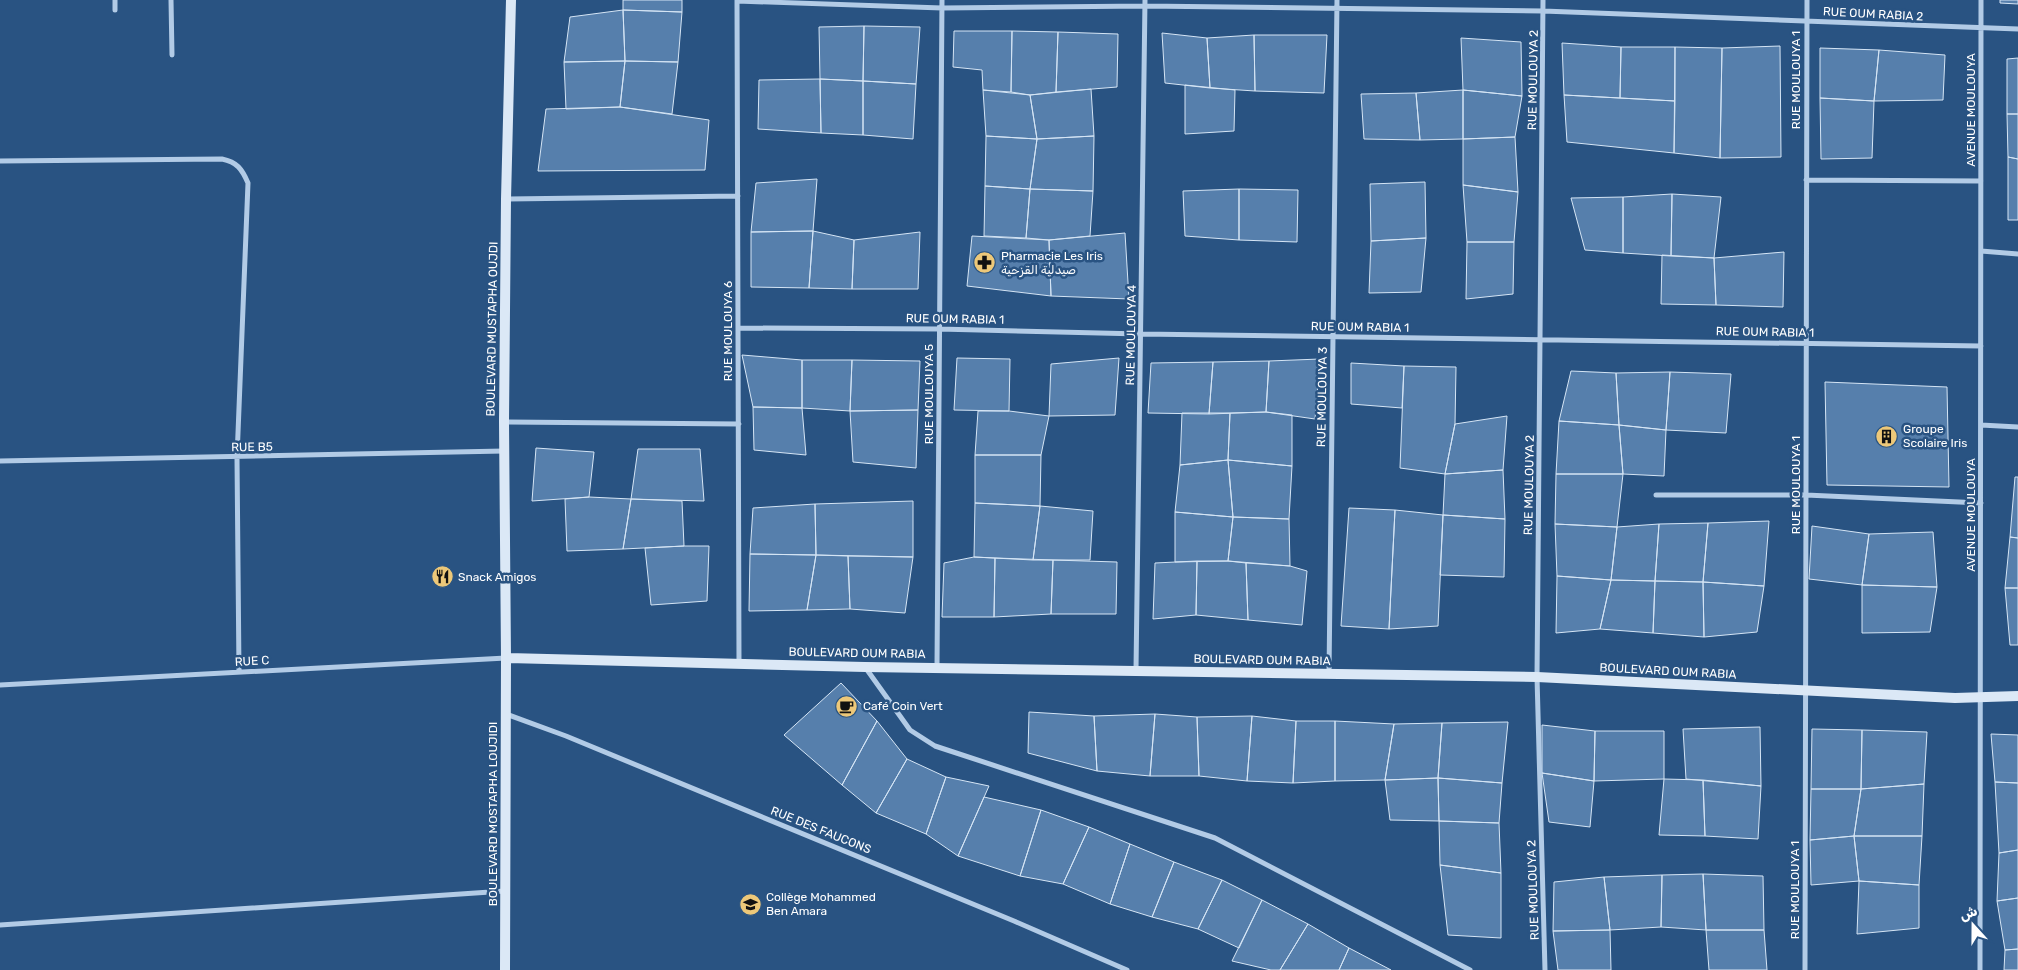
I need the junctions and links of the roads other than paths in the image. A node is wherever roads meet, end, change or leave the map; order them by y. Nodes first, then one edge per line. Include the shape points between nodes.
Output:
1 (115, 0) edge
2 (171, 0) edge
3 (511, 0) edge
4 (942, 0) edge
5 (1337, 0) edge
6 (1543, 0) edge
7 (1806, 0) edge
8 (1982, 0) edge
9 (737, 1) edge
10 (1145, 3) edge
11 (942, 8) junction
12 (1337, 9) junction
13 (115, 10) dead end
14 (1543, 11) junction
15 (1806, 21) junction
16 (1982, 29) junction
17 (2018, 29) edge
18 (172, 55) dead end
19 (0, 161) edge
20 (1806, 180) junction
21 (1982, 181) junction
22 (738, 196) junction
23 (506, 199) junction
24 (1981, 252) junction
25 (2018, 254) edge
26 (738, 328) junction
27 (939, 329) junction
28 (1141, 334) junction
29 (1333, 337) junction
30 (1540, 340) junction
31 (1806, 343) junction
32 (1981, 346) junction
33 (504, 422) junction
34 (739, 424) junction
35 (1981, 425) junction
36 (2018, 427) edge
37 (504, 451) junction
38 (238, 458) junction
39 (0, 461) edge
40 (1656, 495) dead end
41 (1806, 495) junction
42 (1981, 503) junction
43 (506, 658) junction
44 (739, 663) junction
45 (865, 667) junction
46 (937, 667) junction
47 (1136, 670) junction
48 (239, 672) junction
49 (1329, 674) junction
50 (1536, 677) junction
51 (0, 685) edge
52 (1806, 690) junction
53 (2018, 696) edge
54 (1980, 697) junction
55 (505, 714) junction
56 (505, 891) junction
57 (0, 925) edge
58 (505, 970) edge
59 (1127, 970) edge
60 (1470, 970) edge
61 (1545, 970) edge
62 (1805, 970) edge
63 (1980, 970) edge

1 - 13 street
2 - 18 street
3 - 23 street, BOULEVARD MUSTAPHA OUJDI
4 - 11 street, RUE MOULOUYA 5
5 - 12 street, RUE MOULOUYA 3
6 - 14 street, RUE MOULOUYA 2
7 - 15 street, RUE MOULOUYA 1
8 - 16 street, AVENUE MOULOUYA
9 - 11 street, RUE OUM RABIA 2
9 - 22 street, RUE MOULOUYA 6
10 - 11 street, RUE OUM RABIA 2
10 - 12 street, RUE OUM RABIA 2
10 - 28 street, RUE MOULOUYA 4
11 - 27 street, RUE MOULOUYA 5
12 - 14 street, RUE OUM RABIA 2
12 - 29 street, RUE MOULOUYA 3
14 - 15 street, RUE OUM RABIA 2
14 - 30 street, RUE MOULOUYA 2
15 - 16 street, RUE OUM RABIA 2
15 - 20 street, RUE MOULOUYA 1
16 - 17 street, RUE OUM RABIA 2
16 - 21 street, AVENUE MOULOUYA
19 - 38 street via 209,159 233,161 242,169 248,183
20 - 21 street
20 - 31 street, RUE MOULOUYA 1
21 - 24 street, AVENUE MOULOUYA
22 - 23 street
22 - 26 street, RUE MOULOUYA 6
23 - 33 street, BOULEVARD MUSTAPHA OUJDI
24 - 25 street
24 - 32 street, AVENUE MOULOUYA
26 - 27 street, RUE OUM RABIA 1
26 - 34 street, RUE MOULOUYA 6
27 - 28 street, RUE OUM RABIA 1
27 - 46 street, RUE MOULOUYA 5
28 - 29 street, RUE OUM RABIA 1
28 - 47 street, RUE MOULOUYA 4
29 - 30 street, RUE OUM RABIA 1
29 - 49 street, RUE MOULOUYA 3
30 - 31 street, RUE OUM RABIA 1
30 - 50 street, RUE MOULOUYA 2
31 - 32 street, RUE OUM RABIA 1
31 - 41 street, RUE MOULOUYA 1
32 - 35 street, AVENUE MOULOUYA
33 - 34 street
33 - 37 street, BOULEVARD MUSTAPHA OUJDI
34 - 44 street, RUE MOULOUYA 6
35 - 36 street
35 - 42 street, AVENUE MOULOUYA
37 - 38 street, RUE B5
37 - 43 street, BOULEVARD MUSTAPHA OUJDI
38 - 39 street, RUE B5
38 - 48 street
40 - 41 street
41 - 42 street
41 - 52 street, RUE MOULOUYA 1
42 - 54 street, AVENUE MOULOUYA
43 - 44 street, BOULEVARD OUM RABIA
43 - 48 street, RUE C
43 - 55 street, BOULEVARD MOSTAPHA LOUJIDI
44 - 45 street, BOULEVARD OUM RABIA
45 - 46 street, BOULEVARD OUM RABIA
45 - 60 street via 910,730 935,746 1215,838
46 - 47 street, BOULEVARD OUM RABIA
47 - 49 street, BOULEVARD OUM RABIA
48 - 51 street, RUE C
49 - 50 street, BOULEVARD OUM RABIA
50 - 52 street, BOULEVARD OUM RABIA
50 - 61 street, RUE MOULOUYA 2
52 - 54 street, BOULEVARD OUM RABIA
52 - 62 street, RUE MOULOUYA 1
53 - 54 street, BOULEVARD OUM RABIA
54 - 63 street, AVENUE MOULOUYA
55 - 56 street, BOULEVARD MOSTAPHA LOUJIDI
55 - 59 street, RUE DES FAUCONS via 621,758
56 - 57 street
56 - 58 street, BOULEVARD MOSTAPHA LOUJIDI

